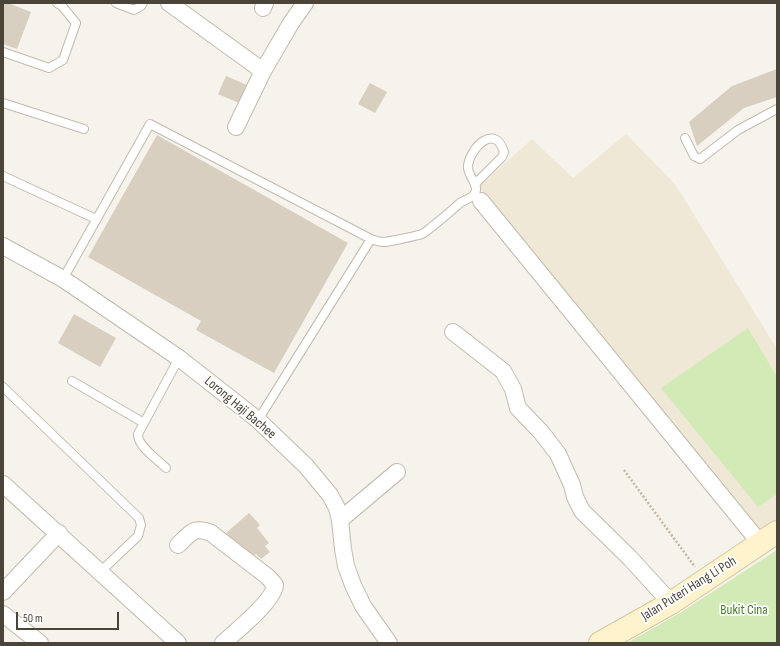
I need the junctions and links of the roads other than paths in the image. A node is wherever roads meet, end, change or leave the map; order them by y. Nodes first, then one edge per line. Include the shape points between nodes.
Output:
1 (57, 3) edge
2 (116, 3) edge
3 (143, 3) edge
4 (169, 3) edge
5 (305, 3) edge
6 (3, 52) edge
7 (263, 70) junction
8 (3, 103) edge
9 (777, 109) edge
10 (236, 127) dead end
11 (84, 129) dead end
12 (685, 138) dead end
13 (3, 176) edge
14 (475, 184) junction
15 (481, 201) dead end
16 (96, 219) junction
17 (371, 239) junction
18 (3, 246) edge
19 (63, 279) junction
20 (453, 332) dead end
21 (179, 358) junction
22 (72, 381) dead end
23 (3, 387) edge
24 (258, 420) junction
25 (144, 423) junction
26 (166, 468) dead end
27 (397, 472) dead end
28 (3, 484) edge
29 (340, 520) junction
30 (59, 533) junction
31 (768, 537) edge
32 (178, 545) dead end
33 (100, 572) junction
34 (3, 592) edge
35 (671, 603) junction
36 (3, 614) edge
37 (40, 643) edge
38 (178, 643) edge
39 (223, 643) edge
40 (389, 643) edge
41 (600, 643) edge

1 - 6 lane via 76,23 63,60 49,68
2 - 3 lane via 134,10
4 - 7 street
5 - 7 street
7 - 10 street
8 - 11 lane
9 - 12 lane via 738,130 700,159 694,156
13 - 16 lane
14 - 14 lane via 502,157 504,152 500,142 485,139 473,152 467,166
14 - 17 lane via 474,195 422,234 383,242
15 - 31 street
16 - 17 lane via 150,124
16 - 19 lane
17 - 24 lane
18 - 19 street, Lorong Haji Bachee
19 - 21 street, Lorong Haji Bachee
20 - 35 street via 504,371 513,389 518,408 558,454 582,511
21 - 24 street, Lorong Haji Bachee
21 - 25 lane
22 - 25 lane
23 - 33 lane via 139,518 141,525 138,536
24 - 29 street, Lorong Haji Bachee via 306,466 330,495
25 - 26 lane via 138,439 141,445
27 - 29 street
28 - 30 street
29 - 40 street, Lorong Haji Bachee via 346,566 353,585 363,606
30 - 33 street
30 - 34 street
31 - 35 main road, Jalan Puteri Hang Li Poh
32 - 39 street via 193,530 201,529 211,533 268,577 274,585 274,590 257,612
33 - 38 street
35 - 41 main road, Jalan Puteri Hang Li Poh
36 - 37 street

